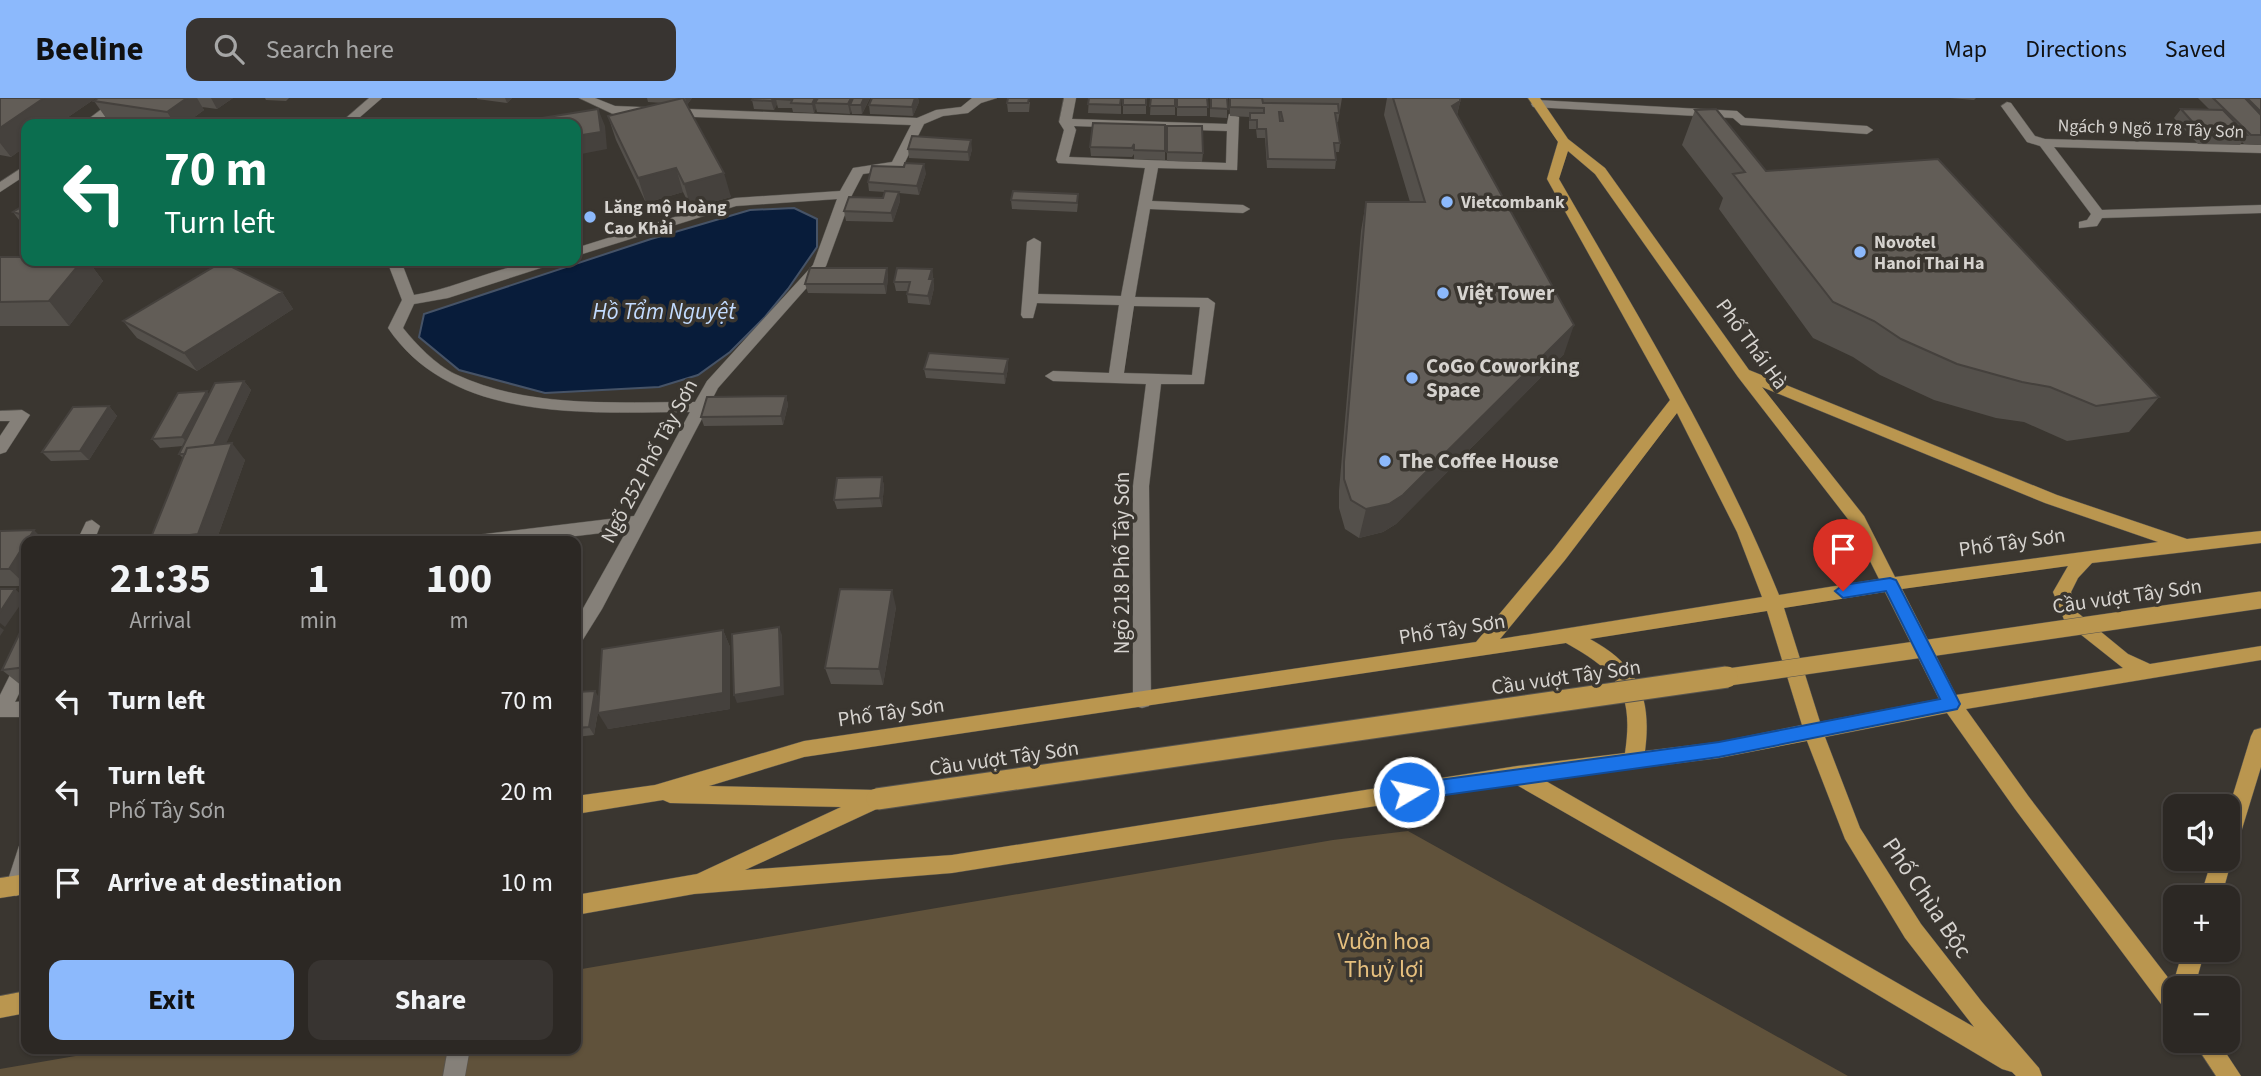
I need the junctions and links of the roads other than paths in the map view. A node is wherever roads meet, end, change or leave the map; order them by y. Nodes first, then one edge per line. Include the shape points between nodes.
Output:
1 (124, 98) edge
2 (376, 98) edge
3 (585, 98) edge
4 (991, 98) edge
5 (1070, 98) edge
6 (1732, 98) edge
7 (1535, 101) edge
8 (2007, 106) dead end
9 (1737, 115) junction
10 (95, 119) edge
11 (351, 119) edge
12 (919, 122) junction
13 (1065, 122) junction
14 (1867, 130) dead end
15 (1564, 142) junction
16 (2044, 143) junction
17 (2261, 149) edge
18 (1153, 164) junction
19 (21, 173) edge
20 (0, 188) edge
21 (845, 195) junction
22 (1145, 205) junction
23 (1243, 209) dead end
24 (2261, 209) edge
25 (2098, 214) junction
26 (2084, 225) dead end
27 (1034, 242) dead end
28 (581, 250) edge
29 (396, 266) edge
30 (523, 266) edge
31 (1031, 298) junction
32 (409, 300) junction
33 (1127, 301) junction
34 (1028, 315) dead end
35 (1743, 373) junction
36 (1053, 376) dead end
37 (1115, 379) junction
38 (1154, 379) junction
39 (1678, 400) junction
40 (699, 407) junction
41 (0, 416) edge
42 (0, 448) edge
43 (640, 522) junction
44 (520, 536) edge
45 (2261, 537) edge
46 (2189, 546) junction
47 (2087, 557) junction
48 (1890, 584) junction
49 (2261, 600) edge
50 (1773, 602) junction
51 (581, 627) edge
52 (1567, 635) junction
53 (1481, 649) junction
54 (2261, 653) edge
55 (21, 670) edge
56 (2148, 671) junction
57 (1142, 700) junction
58 (1951, 704) junction
59 (21, 709) edge
60 (1813, 731) junction
61 (2261, 736) edge
62 (1634, 761) junction
63 (1517, 775) junction
64 (655, 794) junction
65 (877, 799) junction
66 (2240, 803) edge
67 (581, 804) edge
68 (21, 867) edge
69 (694, 884) junction
70 (14, 886) edge
71 (581, 904) edge
72 (2163, 988) edge
73 (21, 1003) edge
74 (0, 1007) edge
75 (2213, 1053) edge
76 (457, 1054) edge
77 (2026, 1072) edge
78 (454, 1076) edge
79 (2230, 1076) edge

1 - 10 street
2 - 11 street
3 - 12 street via 613,110
4 - 12 street
5 - 13 street
6 - 9 street
7 - 9 street
7 - 15 main road, Phố Thái Hà
8 - 16 street via 2031,139
9 - 14 street via 1741,121
12 - 21 street, Ngõ 252 Phố Tây Sơn via 897,165 858,171
13 - 18 street via 1070,130 1062,160
13 - 18 street via 1233,123 1232,167
15 - 35 main road, Phố Thái Hà via 1600,171
15 - 39 main road via 1553,179
16 - 17 street, Ngách 9 Ngõ 178 Tây Sơn
16 - 25 street, Ngách 9 Ngõ 178 Tây Sơn
18 - 22 street
19 - 20 street
21 - 28 street via 735,202
21 - 40 street, Ngõ 252 Phố Tây Sơn via 819,266 712,385
22 - 23 street
22 - 33 street
24 - 25 street
25 - 26 street
27 - 31 street
29 - 32 street
30 - 32 street via 443,295
31 - 33 street
31 - 34 street
32 - 40 street via 395,328 448,377 521,402
33 - 37 street
33 - 38 street via 1208,303 1199,380
35 - 46 main road via 2051,499
35 - 48 main road, Phố Thái Hà via 1858,520
36 - 37 street
37 - 38 street
38 - 57 street, Ngõ 218 Phố Tây Sơn via 1140,486
39 - 50 main road via 1745,532
39 - 53 main road
40 - 43 street, Ngõ 252 Phố Tây Sơn
41 - 42 street via 22,415
43 - 44 street
43 - 51 street, Ngõ 252 Phố Tây Sơn
45 - 46 main road, Phố Tây Sơn
46 - 47 main road, Phố Tây Sơn
47 - 48 main road, Phố Tây Sơn
47 - 56 main road via 2062,592 2071,617 2122,659
48 - 50 main road, Phố Tây Sơn
48 - 58 main road, Phố Thái Hà
49 - 65 main road, Cầu vượt Tây Sơn, bridge
50 - 52 main road, Phố Tây Sơn
50 - 60 main road, Phố Chùa Bộc
52 - 53 main road, Phố Tây Sơn
52 - 62 main road via 1602,653 1623,673 1639,704
53 - 57 main road, Phố Tây Sơn
54 - 56 main road
55 - 59 street via 2,710
56 - 58 main road
57 - 64 main road, Phố Tây Sơn via 804,749
58 - 60 main road
58 - 72 main road
60 - 62 main road
60 - 77 main road, Phố Chùa Bộc via 1852,832 1913,931
61 - 66 main road
62 - 63 main road
63 - 69 main road via 952,864
63 - 77 main road via 1744,903
64 - 65 main road, Phố Tây Sơn
64 - 67 main road, Phố Tây Sơn
65 - 69 main road
68 - 70 street
69 - 71 main road
73 - 74 main road
75 - 79 main road
76 - 78 street

